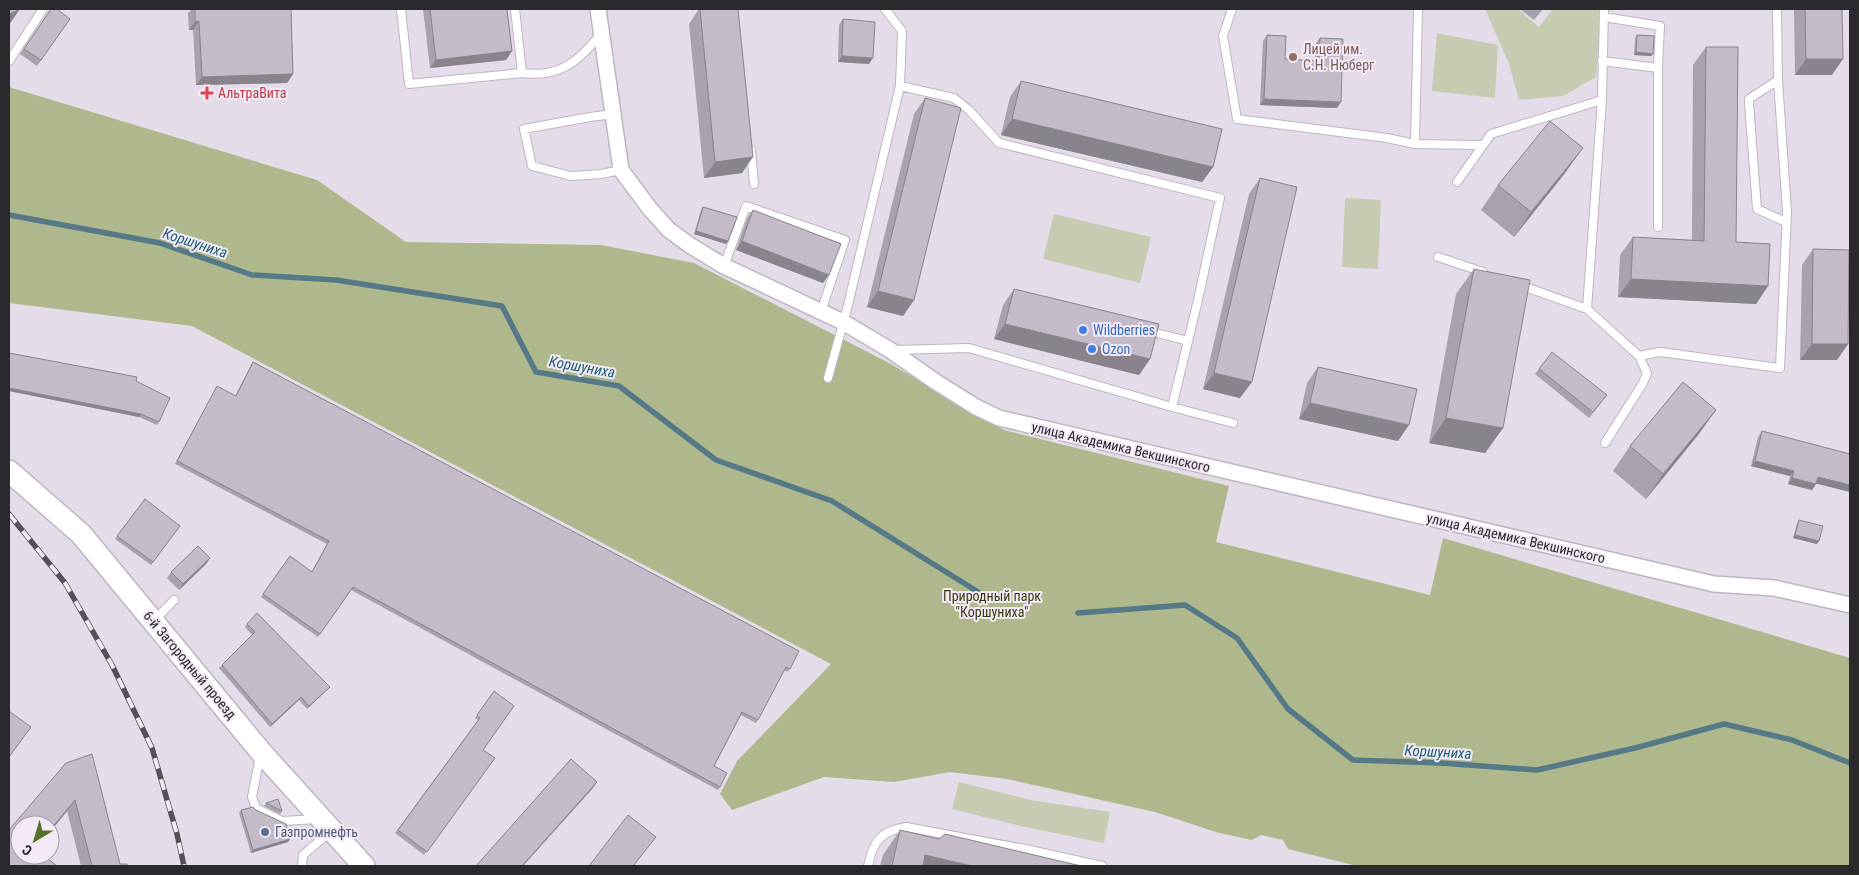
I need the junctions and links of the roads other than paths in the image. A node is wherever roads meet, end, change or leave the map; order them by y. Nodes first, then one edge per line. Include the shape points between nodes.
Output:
1 (42, 9) edge
2 (401, 9) edge
3 (516, 9) edge
4 (598, 9) edge
5 (885, 9) edge
6 (1232, 9) edge
7 (1418, 9) edge
8 (1604, 9) edge
9 (1777, 9) edge
10 (1604, 17) junction
11 (602, 33) junction
12 (9, 61) edge
13 (1602, 61) junction
14 (1658, 68) junction
15 (522, 73) junction
16 (1778, 80) junction
17 (900, 86) junction
18 (1602, 100) junction
19 (613, 114) junction
20 (750, 143) edge
21 (1415, 144) junction
22 (1483, 145) junction
23 (621, 170) junction
24 (1457, 182) dead end
25 (754, 184) dead end
26 (1786, 222) junction
27 (1658, 227) dead end
28 (1438, 256) dead end
29 (724, 266) junction
30 (1494, 276) edge
31 (1512, 282) edge
32 (1587, 308) junction
33 (821, 312) junction
34 (843, 322) junction
35 (1143, 330) edge
36 (1188, 341) junction
37 (890, 350) junction
38 (1640, 356) junction
39 (828, 378) dead end
40 (1172, 407) junction
41 (1233, 423) dead end
42 (1605, 443) dead end
43 (9, 471) edge
44 (174, 600) dead end
45 (1850, 605) edge
46 (154, 622) junction
47 (261, 752) junction
48 (327, 824) junction
49 (302, 866) edge
50 (364, 866) edge
51 (868, 866) edge
52 (1102, 866) edge

1 - 12 lane
2 - 15 lane via 409,84
3 - 15 lane
4 - 11 street, улица Академика Векшинского
5 - 17 lane via 902,31
6 - 21 lane via 1223,36 1236,119
7 - 21 lane
8 - 10 lane
9 - 16 lane
10 - 13 lane
10 - 14 lane via 1660,26
11 - 15 lane via 584,54 554,73
11 - 19 street, улица Академика Векшинского
13 - 14 lane
13 - 18 lane
14 - 27 lane
16 - 26 lane
16 - 26 lane via 1749,99 1757,209
17 - 34 lane
17 - 36 lane via 954,98 999,143 1220,198
18 - 22 lane via 1491,134
18 - 32 lane
19 - 23 street, улица Академика Векшинского
19 - 23 lane via 524,129 532,166 571,176
20 - 25 lane
21 - 22 lane
22 - 24 lane
23 - 29 street, улица Академика Векшинского via 669,230
26 - 38 lane via 1780,368 1660,352
28 - 30 lane
29 - 33 street, улица Академика Векшинского
29 - 33 lane via 746,206 846,240
31 - 32 lane
32 - 38 lane
33 - 34 street, улица Академика Векшинского
34 - 37 street, улица Академика Векшинского
34 - 39 lane
35 - 36 lane
36 - 40 lane
37 - 40 lane via 969,348
37 - 45 street, улица Академика Векшинского via 976,407 999,418 1714,584 1774,588
38 - 42 lane via 1647,373 1643,383
40 - 41 lane
43 - 46 street, 6-й Загородный проезд via 82,534
44 - 46 lane
46 - 47 street, 6-й Загородный проезд
47 - 48 street, 6-й Загородный проезд
47 - 48 lane via 252,797 256,808 282,821
48 - 49 lane via 303,855
48 - 50 street, 6-й Загородный проезд
51 - 52 lane via 878,840 895,829 906,827

